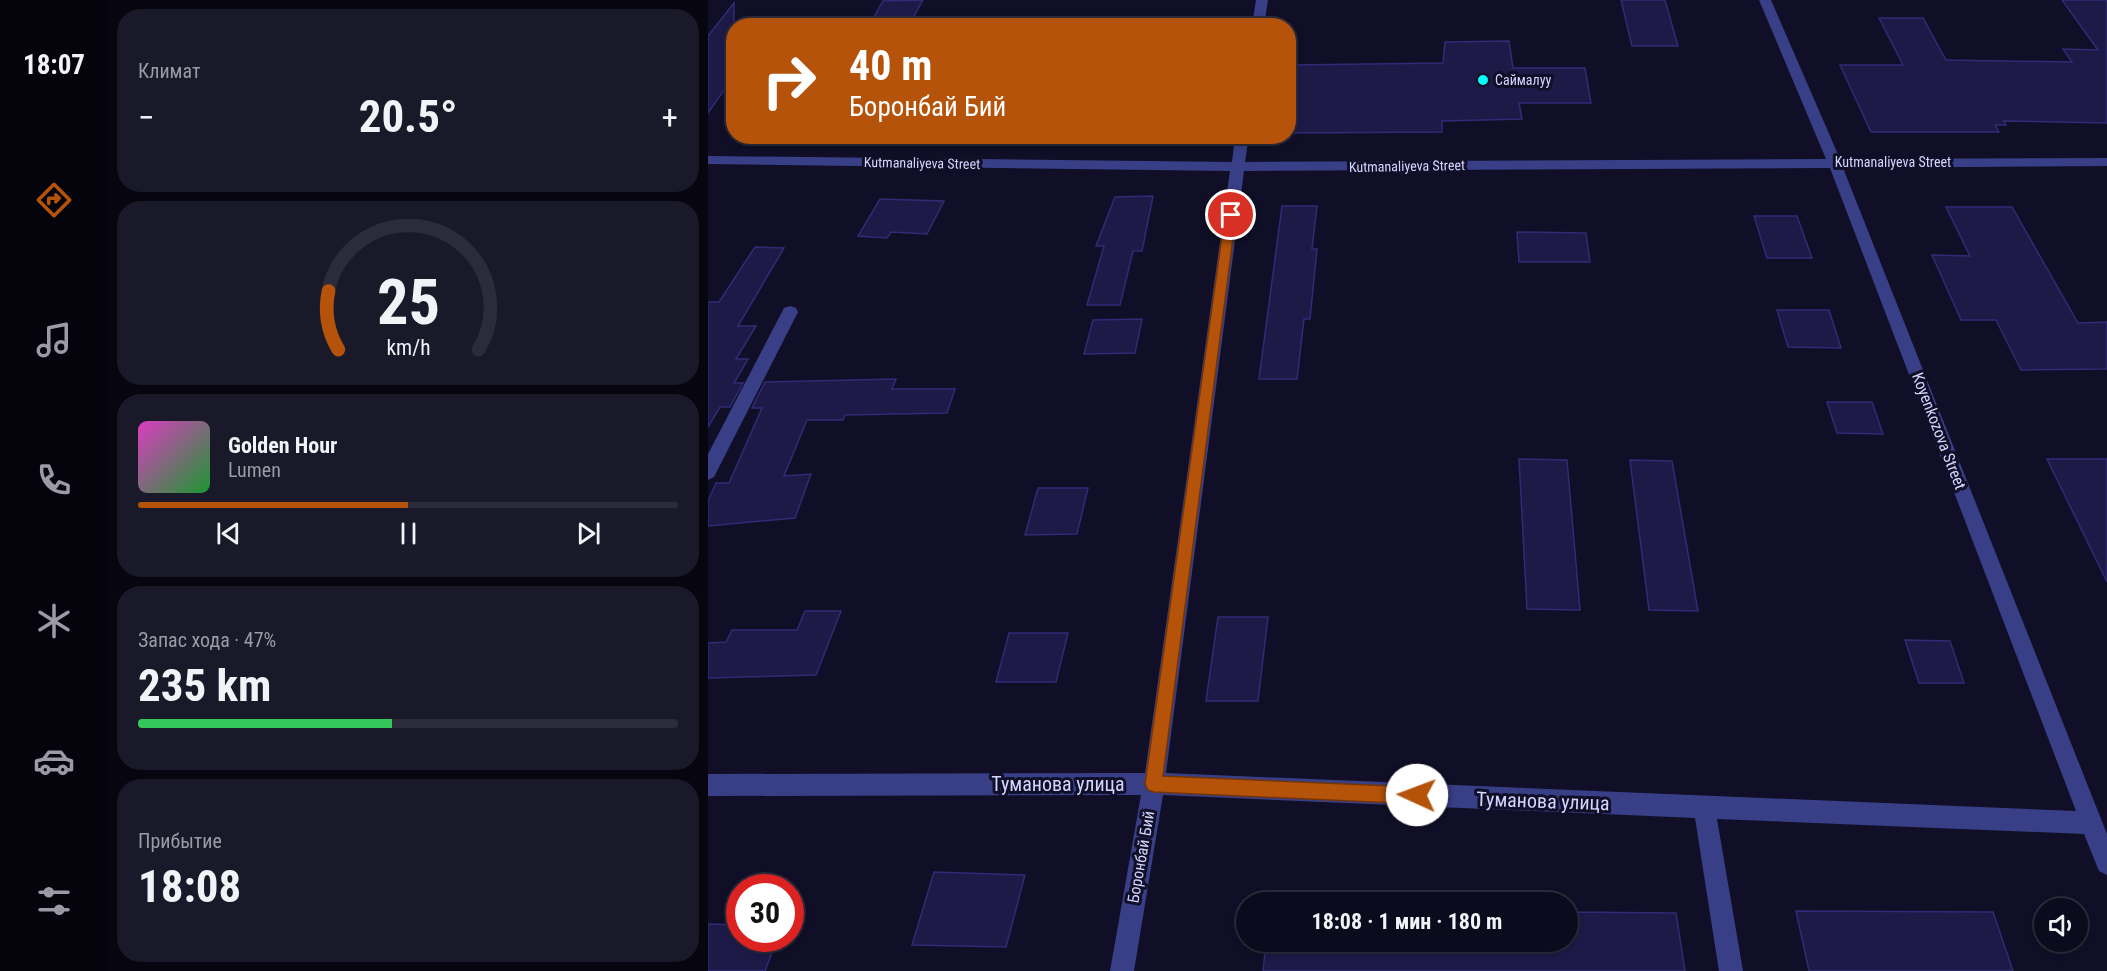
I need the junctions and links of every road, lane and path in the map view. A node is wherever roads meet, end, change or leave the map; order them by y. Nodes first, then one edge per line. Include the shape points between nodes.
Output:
1 (1262, 0) edge
2 (1765, 0) edge
3 (1259, 18) edge
4 (1241, 144) edge
5 (708, 160) edge
6 (1834, 162) junction
7 (2107, 162) edge
8 (1237, 167) junction
9 (790, 312) dead end
10 (708, 472) edge
11 (1154, 784) junction
12 (708, 785) edge
13 (1704, 807) junction
14 (2091, 823) junction
15 (2107, 863) edge
16 (1122, 971) edge
17 (1731, 971) edge

1 - 3 street
2 - 6 street, Koyenkozova Street
4 - 8 street, Боронбай Бий
5 - 8 street, Kutmanaliyeva Street
6 - 7 street, Kutmanaliyeva Street
6 - 8 street, Kutmanaliyeva Street
6 - 14 street, Koyenkozova Street
8 - 11 street, Боронбай Бий
9 - 10 street
11 - 12 street, Туманова улица
11 - 13 street, Туманова улица
11 - 16 street, Боронбай Бий
13 - 14 street, Туманова улица
13 - 17 street
14 - 15 street, Koyenkozova Street

